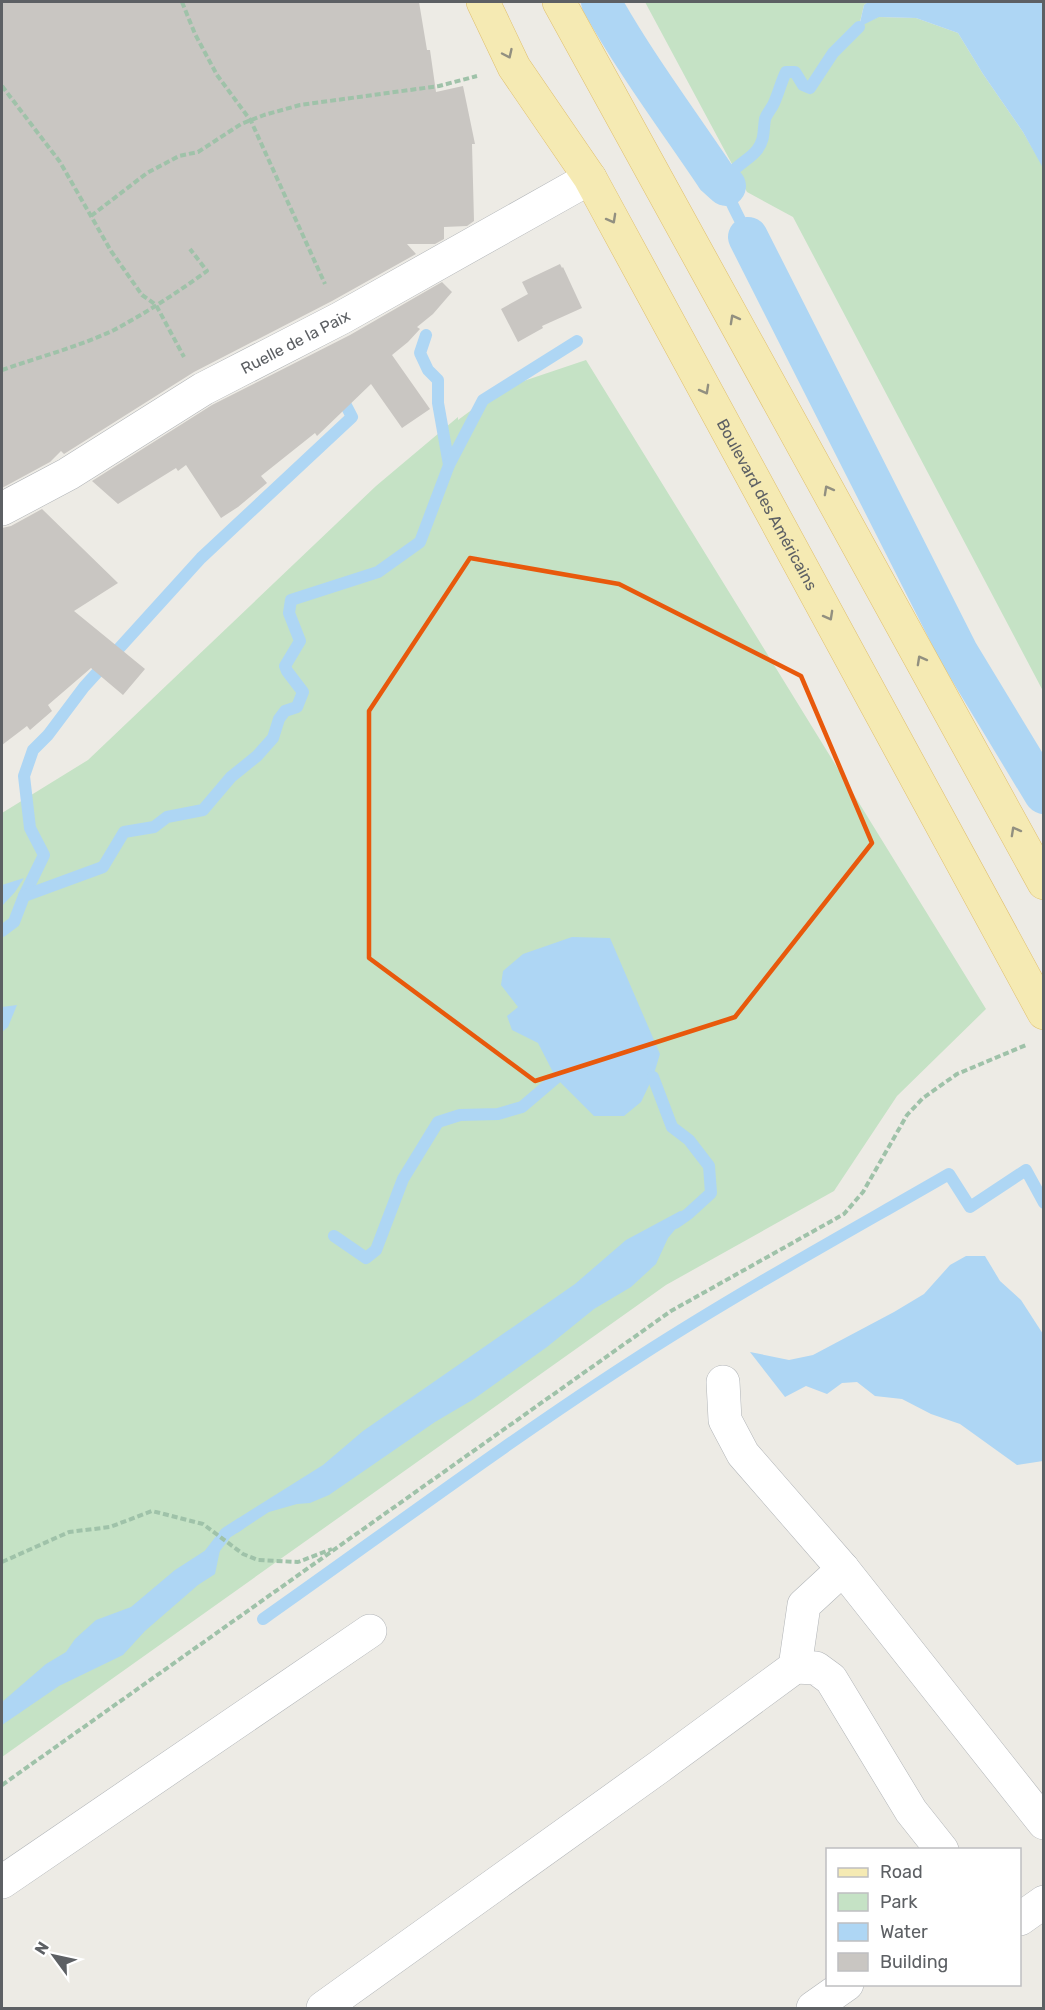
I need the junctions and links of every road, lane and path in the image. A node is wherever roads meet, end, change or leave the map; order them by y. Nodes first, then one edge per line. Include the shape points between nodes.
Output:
1 (182, 2) edge
2 (483, 2) edge
3 (559, 2) edge
4 (513, 67) junction
5 (2, 86) edge
6 (251, 121) junction
7 (590, 178) junction
8 (91, 216) junction
9 (190, 249) dead end
10 (156, 305) junction
11 (341, 318) junction
12 (2, 370) edge
13 (203, 389) junction
14 (2, 509) edge
15 (1044, 883) edge
16 (1038, 1027) edge
17 (723, 1382) dead end
18 (339, 1546) junction
19 (2, 1562) edge
20 (843, 1569) junction
21 (370, 1630) dead end
22 (795, 1667) junction
23 (2, 1785) edge
24 (1044, 1823) edge
25 (940, 1848) edge
26 (2, 1882) edge
27 (1044, 1902) edge
28 (1021, 1918) edge
29 (844, 1986) edge
30 (323, 2008) edge
31 (813, 2008) edge

1 - 6 path via 217,75
2 -> 4 main road, Boulevard des Américains
15 -> 3 main road
4 - 6 path via 439,86 300,105
4 - 7 main road, Boulevard des Américains
5 - 8 path via 60,162
6 - 8 path via 198,152 179,156 147,173
6 - 11 path
7 - 11 street, Ruelle de la Paix
7 -> 16 main road, Boulevard des Américains
8 - 10 path via 142,295
9 - 10 path via 207,271
10 - 12 path via 70,348
10 - 13 path
11 - 13 street, Ruelle de la Paix
13 - 14 street, Ruelle de la Paix via 68,474
16 - 18 path via 923,1098 907,1115 863,1192 844,1214 671,1311
17 - 20 street via 725,1420 743,1454
18 - 19 path via 298,1562 258,1560 243,1554 203,1524 152,1511 110,1527 69,1532
18 - 23 path
20 - 22 street via 804,1605
20 - 24 street
21 - 26 street
22 - 25 street via 816,1668 831,1679 911,1811
22 - 30 street
27 - 28 street
29 - 31 street

